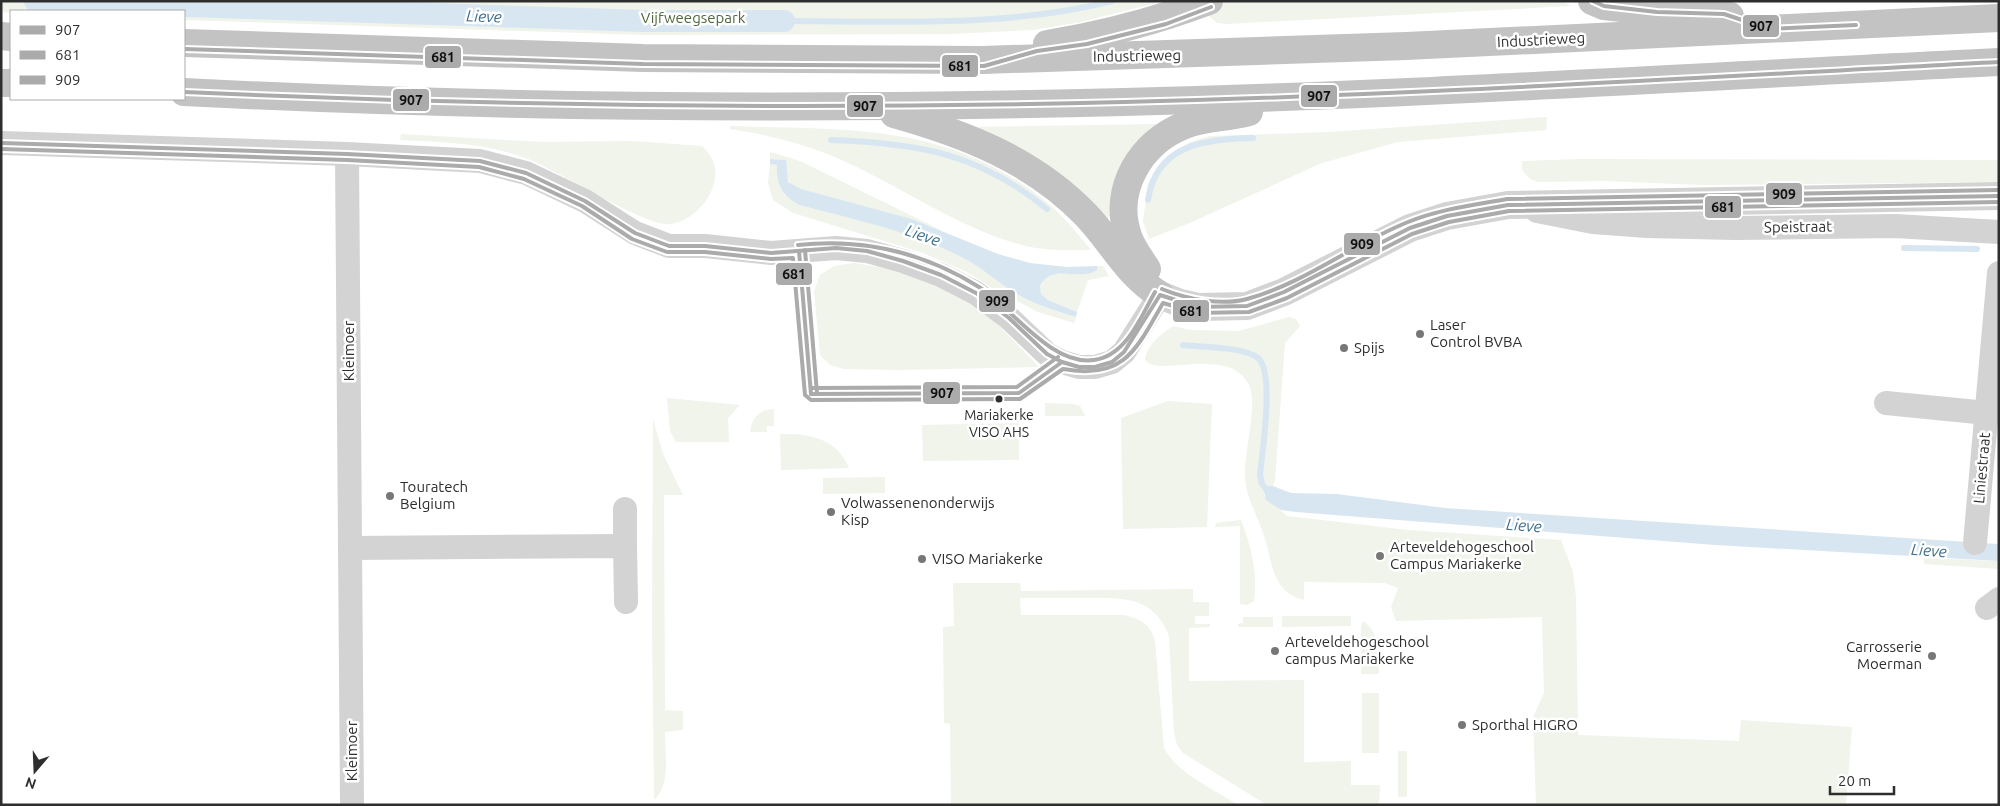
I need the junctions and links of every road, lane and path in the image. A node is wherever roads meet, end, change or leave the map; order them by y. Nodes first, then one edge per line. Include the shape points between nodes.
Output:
1 (1209, 1) edge
2 (1592, 1) edge
3 (1999, 18) edge
4 (1769, 29) junction
5 (185, 43) edge
6 (983, 60) junction
7 (1999, 62) edge
8 (185, 92) edge
9 (1312, 96) junction
10 (868, 106) junction
11 (1, 143) edge
12 (347, 154) junction
13 (1999, 196) edge
14 (1508, 205) junction
15 (1999, 232) edge
16 (1999, 273) edge
17 (1160, 294) junction
18 (1996, 342) edge
19 (1886, 404) dead end
20 (1987, 413) junction
21 (625, 509) dead end
22 (1975, 543) dead end
23 (625, 546) junction
24 (350, 548) junction
25 (626, 602) dead end
26 (352, 805) edge

1 - 6 highway via 1164,18
2 - 4 highway via 1604,6 1657,12 1724,14
3 - 4 highway, Industrieweg
4 - 6 highway, Industrieweg via 1200,54
5 - 6 highway, Industrieweg via 643,58
7 - 9 highway
8 - 10 highway via 566,104
9 - 10 highway
9 - 17 highway via 1235,116 1186,124 1166,134 1138,161 1124,196 1124,223 1134,250
10 - 17 highway via 968,137 1034,173 1086,215 1143,284
11 - 12 street
12 - 17 street via 480,162 526,173 584,201 635,233 670,246 770,253 836,248 885,256 941,274 976,293 1048,354 1079,367 1112,362 1124,352
12 - 24 street, Kleimoer
13 - 14 street, Speistraat
14 - 15 street, Speistraat via 1593,222 1647,226 1895,226
14 - 17 street, Speistraat via 1446,216 1410,228 1284,292 1247,306 1198,307
16 - 18 street, Liniestraat
18 - 20 street, Liniestraat
19 - 20 street
20 - 22 street, Liniestraat
21 - 23 street
23 - 24 street
23 - 25 street
24 - 26 street, Kleimoer

